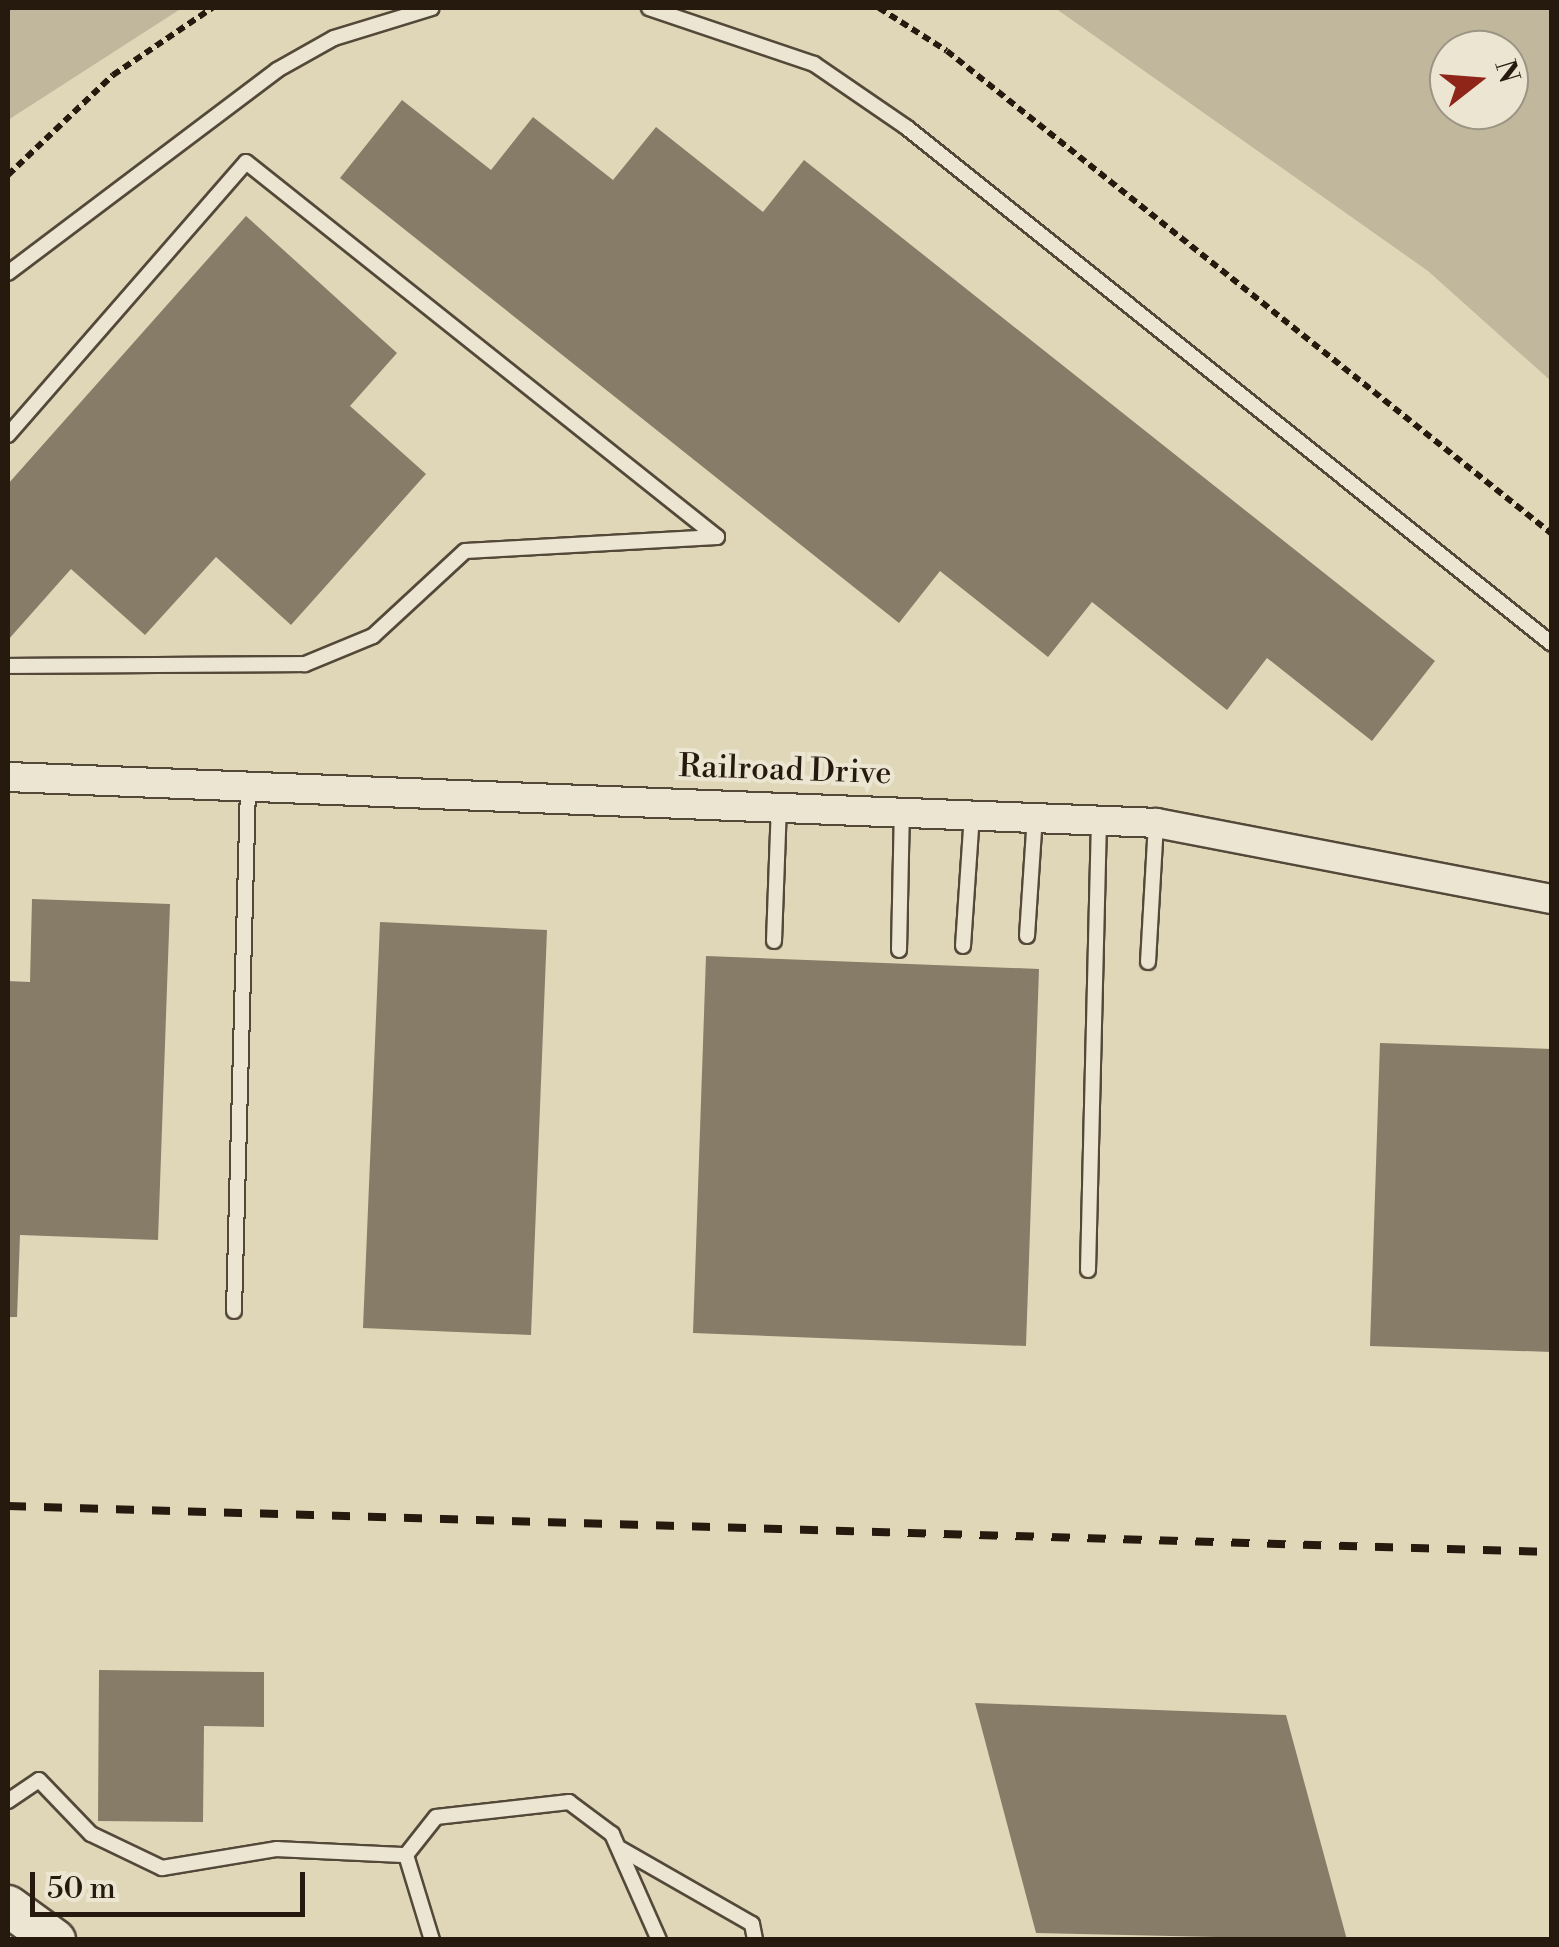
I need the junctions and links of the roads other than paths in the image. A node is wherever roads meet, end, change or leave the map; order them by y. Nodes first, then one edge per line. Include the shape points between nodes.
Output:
1 (432, 8) edge
2 (649, 8) edge
3 (8, 272) edge
4 (8, 436) edge
5 (1552, 644) edge
6 (8, 666) edge
7 (8, 776) edge
8 (248, 785) junction
9 (779, 804) junction
10 (902, 810) junction
11 (972, 813) junction
12 (1035, 816) junction
13 (1100, 820) junction
14 (1156, 823) junction
15 (1552, 899) edge
16 (1028, 936) dead end
17 (774, 941) dead end
18 (963, 946) dead end
19 (899, 950) dead end
20 (1148, 962) dead end
21 (1088, 1270) dead end
22 (234, 1311) dead end
23 (8, 1801) edge
24 (620, 1849) junction
25 (406, 1855) junction
26 (8, 1906) edge
27 (55, 1940) edge
28 (432, 1940) edge
29 (660, 1940) edge
30 (755, 1940) edge

1 - 3 lane via 334,38 277,70
2 - 5 lane via 814,64 906,126
4 - 6 lane via 246,162 717,537 465,550 374,636 304,664
7 - 8 street, Railroad Drive
8 - 9 street, Railroad Drive
8 - 22 lane
9 - 10 street, Railroad Drive
9 - 17 lane
10 - 11 street, Railroad Drive
10 - 19 lane
11 - 12 street, Railroad Drive
11 - 18 lane
12 - 13 street, Railroad Drive
12 - 16 lane
13 - 14 street, Railroad Drive
13 - 21 lane
14 - 15 street, Railroad Drive
14 - 20 lane
23 - 25 lane via 40,1780 91,1834 162,1868 277,1849
24 - 25 lane via 569,1802 436,1816
24 - 29 lane
24 - 30 lane via 752,1924
25 - 28 lane
26 - 27 main road

